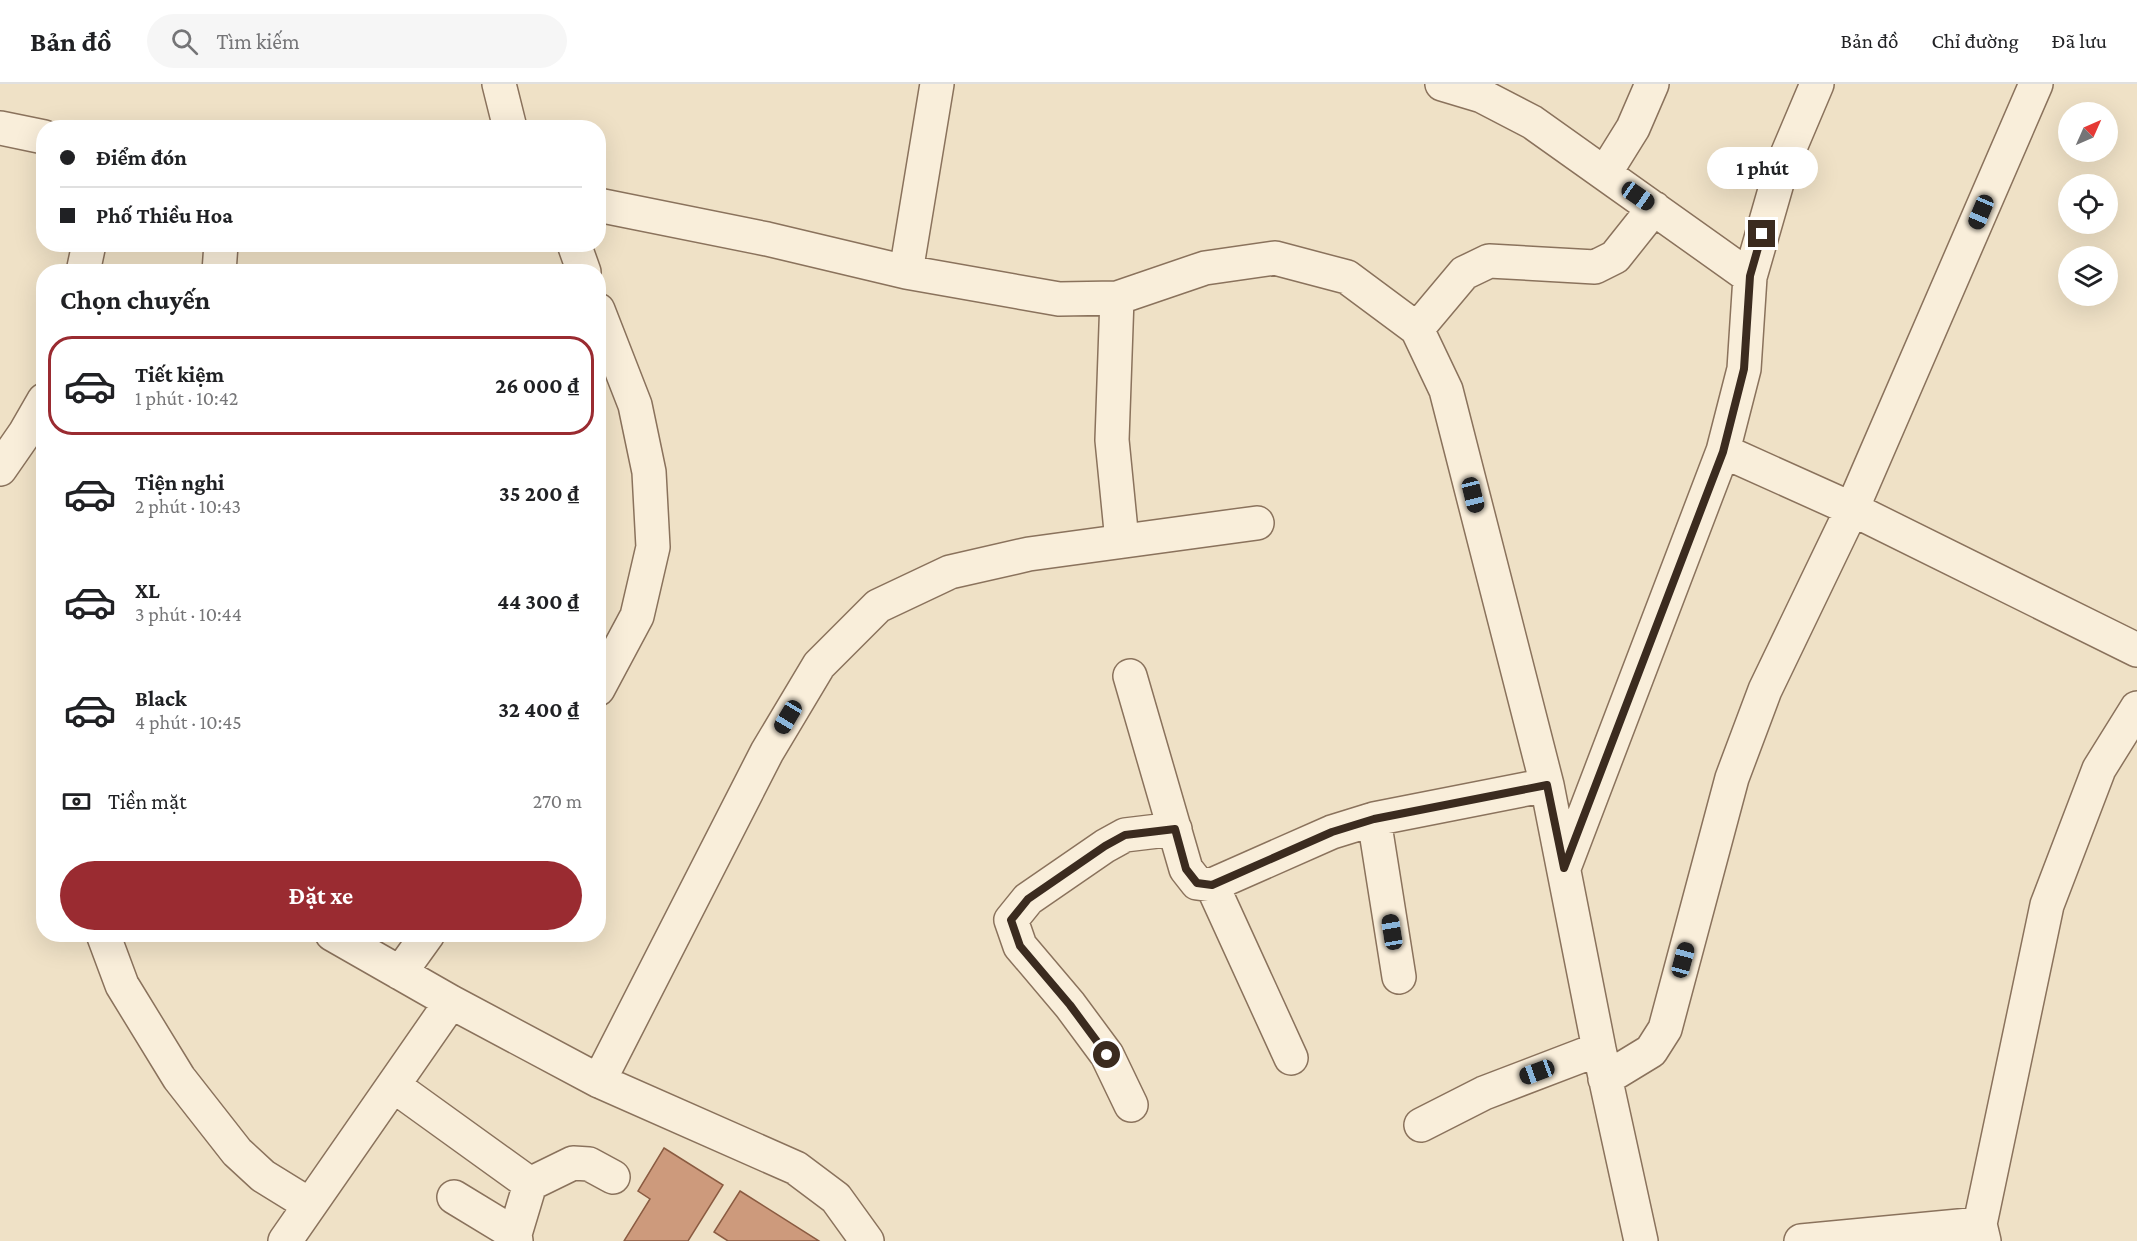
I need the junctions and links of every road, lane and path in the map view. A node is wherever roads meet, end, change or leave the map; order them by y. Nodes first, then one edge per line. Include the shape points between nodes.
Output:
1 (499, 84) edge
2 (937, 84) edge
3 (1442, 84) edge
4 (1652, 84) edge
5 (1817, 84) edge
6 (2036, 84) edge
7 (508, 120) edge
8 (0, 128) edge
9 (36, 135) edge
10 (1605, 173) junction
11 (606, 207) edge
12 (1654, 208) junction
13 (906, 272) junction
14 (1750, 276) junction
15 (1117, 298) junction
16 (1418, 329) junction
17 (606, 331) edge
18 (36, 415) edge
19 (1723, 452) junction
20 (0, 469) edge
21 (1852, 509) junction
22 (1257, 523) dead end
23 (1122, 541) junction
24 (2135, 644) edge
25 (606, 674) edge
26 (1130, 676) dead end
27 (2137, 708) edge
28 (1547, 785) junction
29 (1374, 819) junction
30 (1175, 829) junction
31 (1564, 868) junction
32 (1212, 885) junction
33 (106, 942) edge
34 (346, 942) edge
35 (422, 942) edge
36 (400, 974) junction
37 (1398, 977) dead end
38 (451, 1002) junction
39 (1291, 1058) dead end
40 (1602, 1064) junction
41 (599, 1082) junction
42 (394, 1086) junction
43 (1131, 1105) dead end
44 (1420, 1125) dead end
45 (613, 1177) dead end
46 (530, 1184) junction
47 (454, 1197) dead end
48 (310, 1204) junction
49 (1982, 1232) edge
50 (516, 1237) edge
51 (285, 1241) edge
52 (867, 1241) edge
53 (1641, 1241) edge
54 (1801, 1241) edge

1 - 7 street
2 - 13 street
3 - 10 street via 1482,96 1532,122
4 - 10 street via 1633,128
5 - 14 street via 1781,169
6 - 21 street
8 - 9 street
10 - 12 street
11 - 13 street
12 - 14 street
12 - 16 street via 1615,257 1595,267 1488,261 1464,273
13 - 15 street via 1059,299
14 - 19 street via 1744,369
15 - 16 street via 1205,268 1275,258 1347,277
15 - 23 street via 1112,440
16 - 28 street via 1446,390
17 - 25 street via 634,405 649,472 653,548 637,615
18 - 20 street
19 - 21 street
19 - 31 street
21 - 24 street
21 - 40 street via 1765,690 1732,778 1665,1029 1651,1051
22 - 23 street
23 - 41 street via 1029,554 950,572 878,606 819,664 767,752
26 - 30 street
27 - 49 street via 2099,769 2047,905
28 - 29 street
28 - 31 street
29 - 32 street via 1332,832
29 - 37 street
30 - 32 street via 1186,869 1197,883
30 - 43 street via 1125,835 1105,846 1028,899 1011,920 1020,946 1107,1055
31 - 40 street
32 - 39 street
33 - 48 street via 122,985 178,1078 237,1152 263,1176
34 - 36 street
35 - 36 street
36 - 38 street
38 - 41 street
38 - 42 street
40 - 44 street via 1484,1092
40 - 53 street
41 - 52 street via 796,1168 836,1198
42 - 46 street
42 - 48 street
45 - 46 street via 589,1164 573,1163
46 - 50 street
47 - 50 street
48 - 51 street
49 - 54 street

